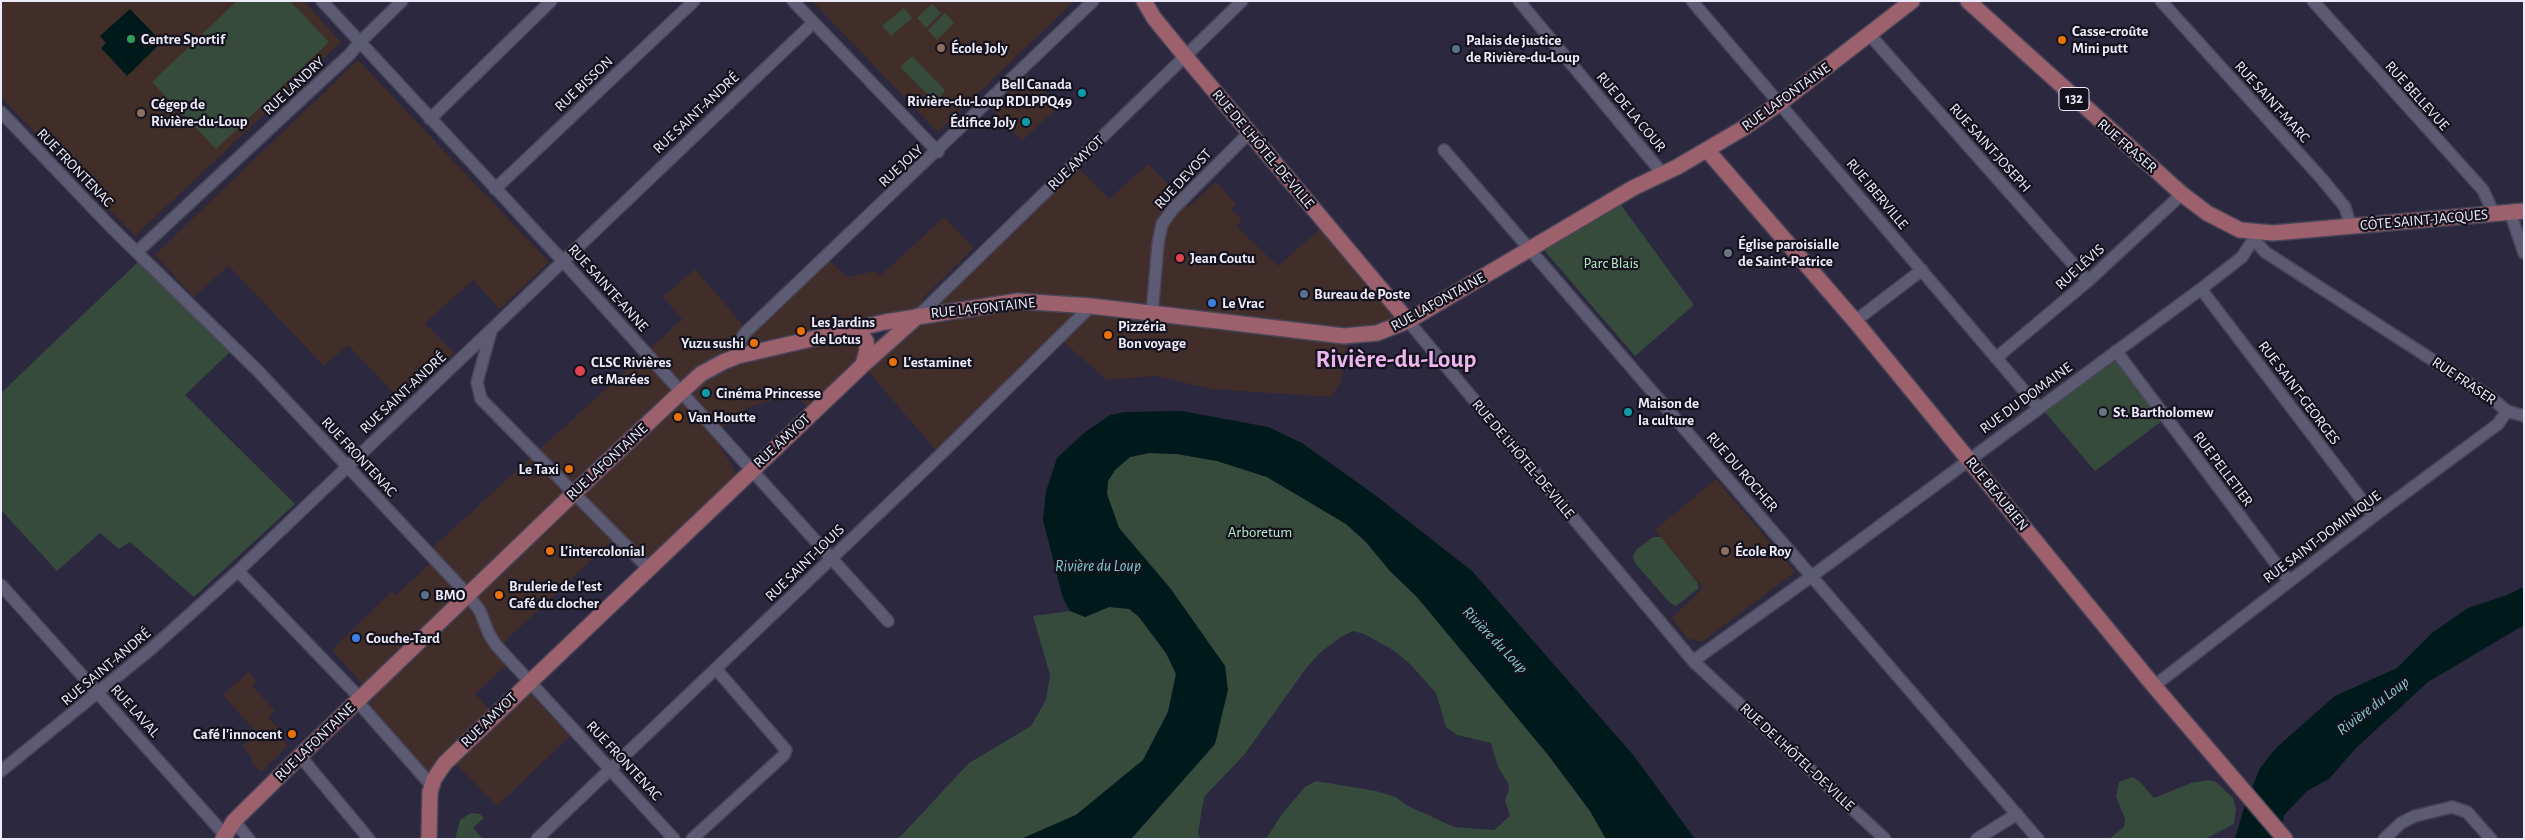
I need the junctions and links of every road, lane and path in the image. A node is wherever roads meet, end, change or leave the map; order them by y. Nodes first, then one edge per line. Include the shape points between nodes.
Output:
1 (322, 1) edge
2 (402, 1) edge
3 (551, 1) edge
4 (694, 1) edge
5 (793, 1) edge
6 (1093, 1) edge
7 (1135, 1) edge
8 (1144, 1) edge
9 (1242, 1) edge
10 (1520, 1) edge
11 (1692, 1) edge
12 (1912, 1) edge
13 (1968, 1) edge
14 (2161, 1) edge
15 (2312, 1) edge
16 (1154, 18) junction
17 (813, 23) junction
18 (1869, 34) junction
19 (360, 42) junction
20 (1185, 56) junction
21 (1780, 103) junction
22 (1, 112) edge
23 (430, 119) junction
24 (1249, 133) junction
25 (1444, 150) dead end
26 (1707, 150) junction
27 (938, 152) junction
28 (1662, 173) junction
29 (495, 188) junction
30 (2182, 194) junction
31 (2517, 212) edge
32 (2494, 214) junction
33 (2351, 227) junction
34 (2254, 240) junction
35 (1530, 249) junction
36 (138, 251) junction
37 (2524, 253) edge
38 (562, 260) junction
39 (1922, 270) junction
40 (2088, 281) junction
41 (2201, 288) junction
42 (1091, 306) junction
43 (1152, 314) junction
44 (919, 315) junction
45 (1856, 321) junction
46 (1408, 322) junction
47 (492, 329) junction
48 (851, 329) junction
49 (2116, 350) junction
50 (738, 356) junction
51 (1996, 358) junction
52 (863, 365) junction
53 (680, 393) junction
54 (2038, 407) junction
55 (2507, 411) junction
56 (2524, 416) edge
57 (1968, 459) junction
58 (347, 466) junction
59 (751, 471) junction
60 (574, 493) junction
61 (2374, 516) junction
62 (831, 560) junction
63 (650, 570) junction
64 (238, 571) junction
65 (1812, 576) junction
66 (2289, 581) junction
67 (1, 584) edge
68 (468, 595) junction
69 (888, 621) dead end
70 (1693, 661) junction
71 (716, 669) junction
72 (529, 680) junction
73 (2154, 686) junction
74 (99, 693) junction
75 (358, 699) junction
76 (300, 756) junction
77 (612, 769) junction
78 (1, 771) edge
79 (432, 786) junction
80 (2017, 814) junction
81 (234, 821) junction
82 (221, 836) edge
83 (250, 839) edge
84 (369, 839) edge
85 (429, 839) edge
86 (537, 839) edge
87 (674, 839) edge
88 (692, 839) edge
89 (1885, 839) edge
90 (1977, 839) edge
91 (2038, 839) edge
92 (2285, 839) edge
93 (2384, 839) edge
94 (2491, 839) edge

1 - 19 street, RUE SAINTE-ANNE
2 - 19 street, RUE LANDRY
3 - 23 street
4 - 29 street, RUE BISSON
5 - 17 street
6 - 27 street, RUE JOLY
7 - 16 main road
8 - 16 main road
9 - 20 street, RUE AMYOT
10 - 28 street, RUE DE LA COUR
11 - 21 street, RUE IBERVILLE
12 - 18 main road, RUE LAFONTAINE
13 - 30 main road, RUE FRASER / 132
14 - 33 street, RUE SAINT-MARC via 2322,179 2345,208
15 - 32 street, RUE BELLEVUE via 2483,190
16 - 20 main road, RUE DE L'HÔTEL-DE-VILLE
17 - 27 street
17 - 38 street, RUE SAINT-ANDRÉ
18 - 21 main road, RUE LAFONTAINE
18 - 40 street, RUE SAINT-JOSEPH
19 - 23 street, RUE SAINTE-ANNE
19 - 36 street, RUE LANDRY
20 - 24 main road, RUE DE L'HÔTEL-DE-VILLE
20 - 44 street, RUE AMYOT
21 - 26 main road, RUE LAFONTAINE
21 - 39 street, RUE IBERVILLE
22 - 36 street, RUE FRONTENAC
23 - 29 street, RUE SAINTE-ANNE
24 - 43 street, RUE DEVOST via 1162,224
24 - 46 main road, RUE DE L'HÔTEL-DE-VILLE
25 - 35 street, RUE DU ROCHER
26 - 28 main road, RUE LAFONTAINE
26 - 45 main road, RUE BEAUBIEN
27 - 50 street, RUE JOLY via 763,316 740,341
28 - 35 main road, RUE LAFONTAINE
29 - 38 street, RUE SAINTE-ANNE
30 - 34 main road, RUE FRASER / 132 via 2207,213
30 - 40 street, RUE LÉVIS
31 - 32 main road, CÔTE SAINT-JACQUES / 132
31 - 37 street
32 - 33 main road, CÔTE SAINT-JACQUES / 132
33 - 34 main road, CÔTE SAINT-JACQUES / 132
34 - 41 street, RUE DU DOMAINE via 2242,257
34 - 55 street, RUE FRASER via 2265,252
35 - 46 main road, RUE LAFONTAINE
35 - 65 street, RUE DU ROCHER
36 - 58 street, RUE FRONTENAC
38 - 47 street, RUE SAINT-ANDRÉ
38 - 53 street, RUE SAINTE-ANNE
39 - 45 street
39 - 51 street, RUE IBERVILLE
40 - 51 street, RUE LÉVIS
41 - 49 street, RUE DU DOMAINE
41 - 61 street, RUE SAINT-GEORGES
42 - 43 main road, RUE LAFONTAINE
42 - 44 main road, RUE LAFONTAINE via 1018,301
42 - 62 street, RUE SAINT-LOUIS
43 - 46 main road, RUE LAFONTAINE via 1344,336 1377,334
44 - 48 main road, RUE LAFONTAINE
44 - 52 main road, RUE AMYOT
45 - 57 main road, RUE BEAUBIEN
46 - 70 street, RUE DE L'HÔTEL-DE-VILLE
47 - 58 street, RUE SAINT-ANDRÉ
47 - 60 street via 477,382 479,394 488,408
48 - 50 main road, RUE LAFONTAINE
48 - 52 main road via 860,332 866,342
49 - 54 street, RUE DU DOMAINE
49 - 66 street, RUE PELLETIER
50 - 53 main road, RUE LAFONTAINE via 709,369
51 - 54 street, RUE IBERVILLE
52 - 59 main road, RUE AMYOT
53 - 59 street, RUE SAINTE-ANNE
53 - 60 main road, RUE LAFONTAINE
54 - 57 street, RUE DU DOMAINE
55 - 56 street, RUE FRASER
55 - 61 street, RUE SAINT-DOMINIQUE via 2498,424
57 - 65 street, RUE DU DOMAINE
57 - 73 main road, RUE BEAUBIEN
58 - 64 street, RUE SAINT-ANDRÉ
58 - 68 street, RUE FRONTENAC
59 - 62 street, RUE SAINTE-ANNE
59 - 63 main road, RUE AMYOT
60 - 63 street
60 - 68 main road, RUE LAFONTAINE
61 - 66 street, RUE SAINT-DOMINIQUE
62 - 69 street, RUE SAINTE-ANNE
62 - 71 street, RUE SAINT-LOUIS
63 - 72 main road, RUE AMYOT
64 - 74 street, RUE SAINT-ANDRÉ
64 - 75 street
65 - 70 street, RUE DU DOMAINE
65 - 80 street, RUE DU ROCHER
66 - 73 street, RUE SAINT-DOMINIQUE
67 - 74 street, RUE LAVAL
68 - 72 street, RUE FRONTENAC via 480,611 492,640
68 - 75 main road, RUE LAFONTAINE
70 - 89 street, RUE DE L'HÔTEL-DE-VILLE
71 - 77 street, RUE SAINT-LOUIS
71 - 88 street via 786,750
72 - 77 street, RUE FRONTENAC
72 - 79 main road, RUE AMYOT via 445,763
73 - 92 main road, RUE BEAUBIEN
74 - 78 street, RUE SAINT-ANDRÉ
74 - 82 street, RUE LAVAL
75 - 76 main road, RUE LAFONTAINE
75 - 79 street
76 - 81 main road, RUE LAFONTAINE
76 - 84 street
77 - 86 street, RUE SAINT-LOUIS
77 - 87 street, RUE FRONTENAC
79 - 85 main road, RUE AMYOT
80 - 90 street
80 - 91 street, RUE DU ROCHER
81 - 82 main road, RUE LAFONTAINE
81 - 83 street
93 - 94 street via 2401,823 2415,816 2452,807 2467,812

